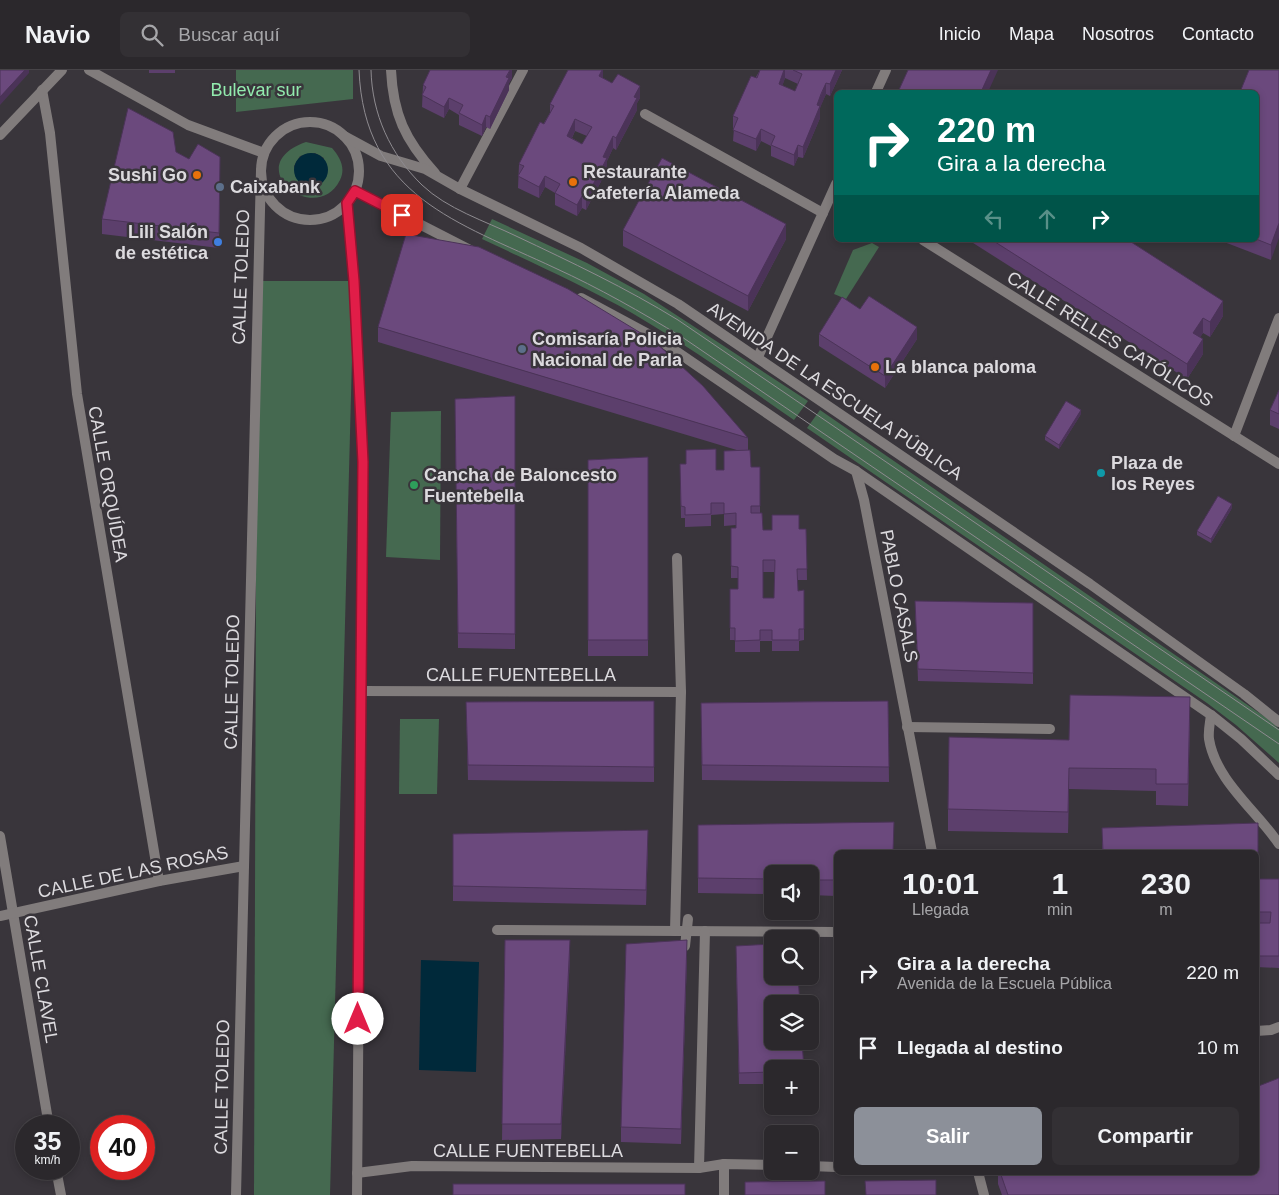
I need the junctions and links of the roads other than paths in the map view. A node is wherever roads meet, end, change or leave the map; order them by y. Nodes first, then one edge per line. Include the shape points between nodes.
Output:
1 (62, 70) edge
2 (89, 70) edge
3 (392, 70) edge
4 (524, 70) edge
5 (886, 70) edge
6 (42, 90) junction
7 (877, 90) edge
8 (645, 114) dead end
9 (0, 135) edge
10 (344, 136) junction
11 (264, 153) junction
12 (261, 170) junction
13 (437, 176) junction
14 (834, 188) edge
15 (460, 189) junction
16 (355, 191) junction
17 (347, 203) junction
18 (822, 213) junction
19 (926, 242) edge
20 (477, 253) edge
21 (572, 294) edge
22 (1279, 318) edge
23 (758, 357) junction
24 (1234, 436) junction
25 (1279, 464) edge
26 (856, 472) junction
27 (677, 558) dead end
28 (361, 691) junction
29 (682, 692) junction
30 (1211, 715) junction
31 (1279, 722) edge
32 (907, 726) junction
33 (1050, 729) dead end
34 (1279, 775) edge
35 (0, 836) edge
36 (1279, 844) edge
37 (932, 850) edge
38 (244, 866) junction
39 (159, 881) junction
40 (14, 914) junction
41 (0, 916) edge
42 (688, 919) dead end
43 (496, 930) dead end
44 (675, 931) junction
45 (686, 931) junction
46 (706, 931) junction
47 (834, 932) edge
48 (685, 946) edge
49 (1259, 1030) edge
50 (1276, 1030) edge
51 (47, 1115) edge
52 (724, 1164) junction
53 (764, 1165) edge
54 (819, 1166) edge
55 (834, 1167) edge
56 (699, 1168) junction
57 (357, 1173) junction
58 (979, 1175) edge
59 (58, 1180) edge
60 (60, 1195) edge
61 (236, 1195) edge
62 (357, 1195) edge
63 (724, 1195) edge
64 (984, 1195) edge

1 - 6 street
2 - 11 street via 188,125
3 - 13 street via 392,95 399,119 417,152
4 - 15 street
5 - 7 street
6 - 9 street
6 - 39 street, CALLE ORQUÍDEA via 50,132 77,394
8 - 18 street
10 - 11 street via 330,126 316,122 301,123 284,129
10 - 13 street, AVENIDA DE LA ESCUELA PÚBLICA via 381,156 425,169
10 - 16 street via 358,161
11 - 12 street
12 - 17 street via 264,188 272,202 292,216 320,219 334,214
12 - 38 street, CALLE TOLEDO
13 - 15 street, AVENIDA DE LA ESCUELA PÚBLICA
14 - 18 street
15 - 23 street, AVENIDA DE LA ESCUELA PÚBLICA via 581,248 678,304
16 - 17 street
16 - 20 street
17 - 28 street via 363,462
18 - 23 street
19 - 24 street, CALLE RELLES CATÓLICOS
21 - 26 street via 661,341
22 - 24 street
23 - 31 street, AVENIDA DE LA ESCUELA PÚBLICA via 1090,584
24 - 25 street, CALLE RELLES CATÓLICOS
26 - 30 street
26 - 32 street, PABLO CASALS
27 - 29 street
28 - 29 street, CALLE FUENTEBELLA
28 - 57 street
29 - 44 street
30 - 34 street
30 - 36 street via 1209,739 1225,779 1264,822
32 - 33 street
32 - 37 street, PABLO CASALS
35 - 40 street, CALLE CLAVEL
38 - 39 street, CALLE DE LAS ROSAS
38 - 61 street, CALLE TOLEDO
39 - 40 street, CALLE DE LAS ROSAS
40 - 41 street, CALLE DE LAS ROSAS
40 - 51 street, CALLE CLAVEL
42 - 45 street
43 - 44 street
44 - 45 street
45 - 46 street
45 - 48 street
46 - 47 street
46 - 56 street
49 - 50 street
52 - 53 street, CALLE FUENTEBELLA
52 - 56 street, CALLE FUENTEBELLA
52 - 63 street
54 - 55 street
56 - 57 street, CALLE FUENTEBELLA via 412,1166
57 - 62 street
58 - 64 street
59 - 60 street

